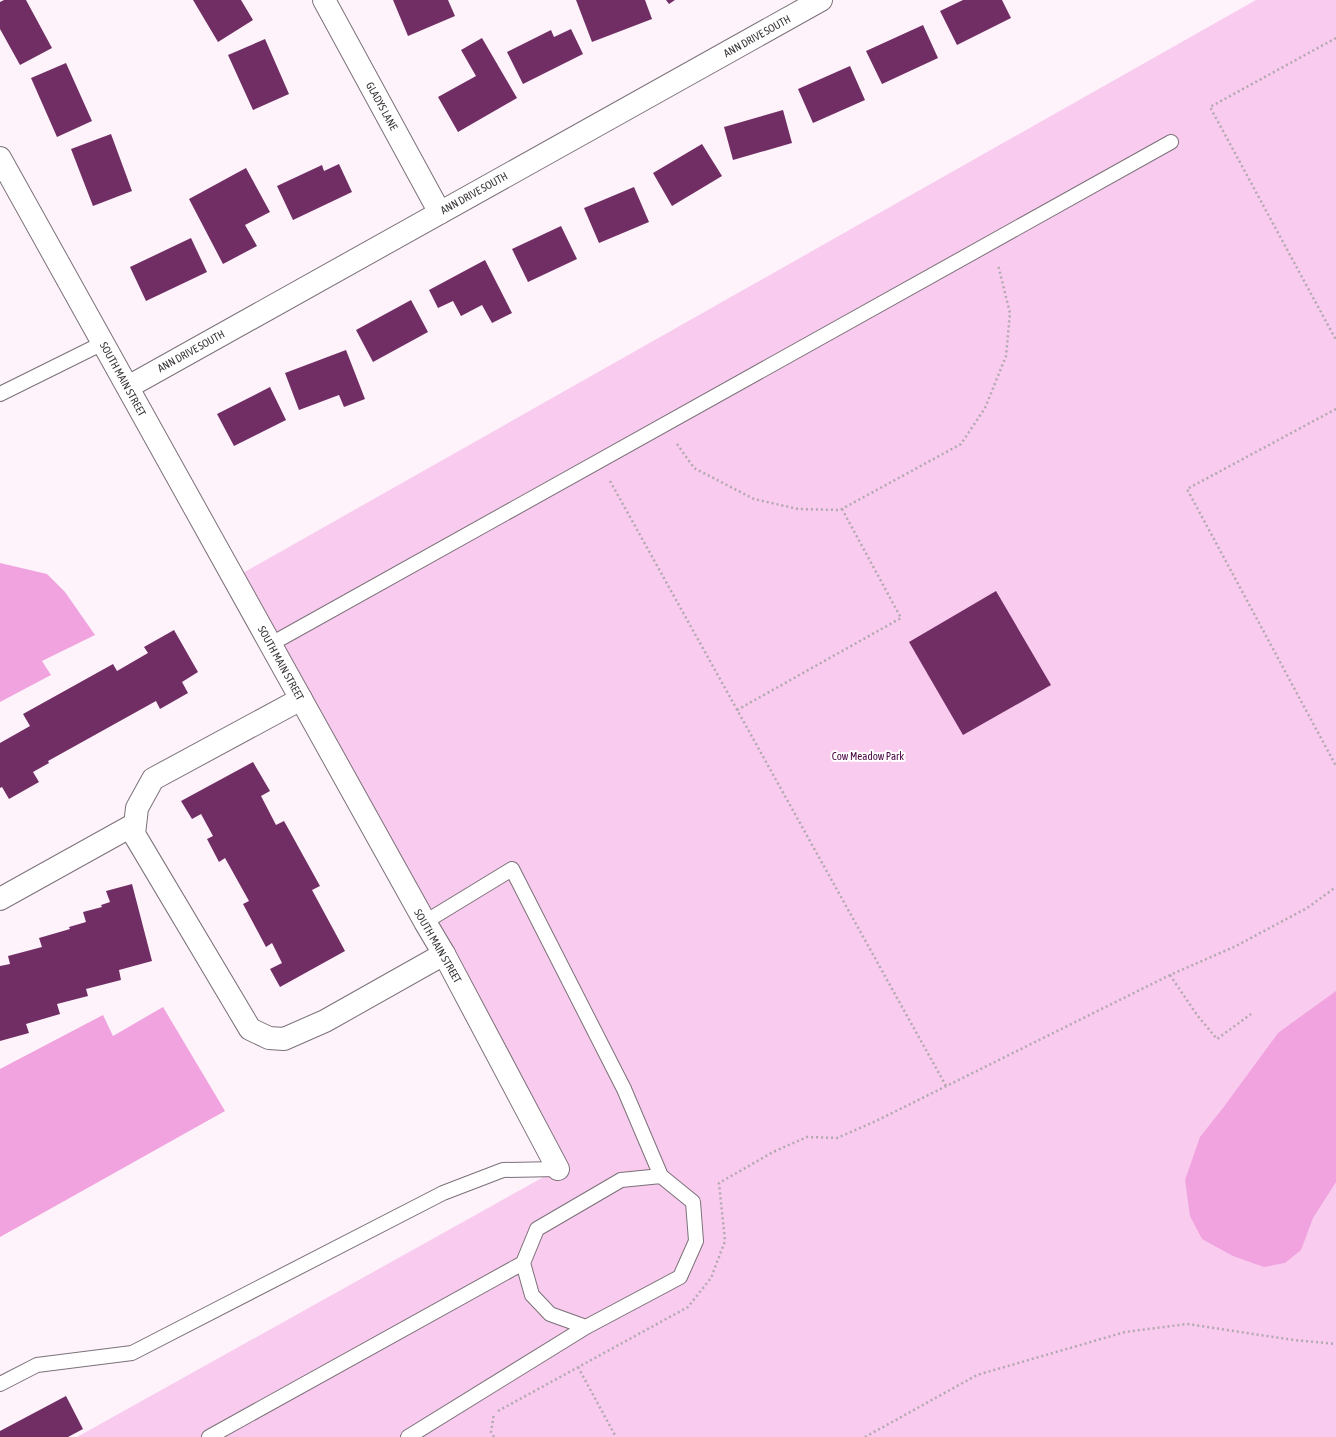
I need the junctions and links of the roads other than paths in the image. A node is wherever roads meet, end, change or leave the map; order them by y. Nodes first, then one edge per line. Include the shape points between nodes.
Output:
1 (324, 0) edge
2 (821, 0) edge
3 (1171, 142) dead end
4 (0, 158) edge
5 (440, 213) junction
6 (104, 343) junction
7 (128, 387) junction
8 (0, 394) edge
9 (271, 644) junction
10 (301, 699) junction
11 (136, 824) junction
12 (0, 899) edge
13 (425, 922) junction
14 (444, 954) junction
15 (558, 1169) joint
16 (661, 1176) junction
17 (523, 1263) junction
18 (586, 1327) junction
19 (0, 1384) edge
20 (209, 1437) edge
21 (408, 1437) edge

1 - 5 street, GLADYS LANE
2 - 5 street, ANN DRIVE SOUTH
3 - 9 lane
4 - 6 street, SOUTH MAIN STREET
5 - 7 street, ANN DRIVE SOUTH
6 - 7 street, SOUTH MAIN STREET
6 - 8 lane
7 - 9 street, SOUTH MAIN STREET
9 - 10 street, SOUTH MAIN STREET
10 - 11 street via 153,779 137,808
10 - 13 street, SOUTH MAIN STREET
11 - 12 street
11 - 14 street via 134,834 250,1029 269,1038 284,1039 325,1021
13 - 14 street, SOUTH MAIN STREET
13 - 16 lane via 512,868 624,1089
14 - 15 street, SOUTH MAIN STREET
15 - 19 lane via 502,1170 451,1190 132,1353 36,1365
16 - 17 lane via 621,1180 537,1229
16 - 18 lane via 693,1202 696,1241 680,1277
17 - 18 lane via 532,1295 550,1314
17 - 20 lane
18 - 21 lane

